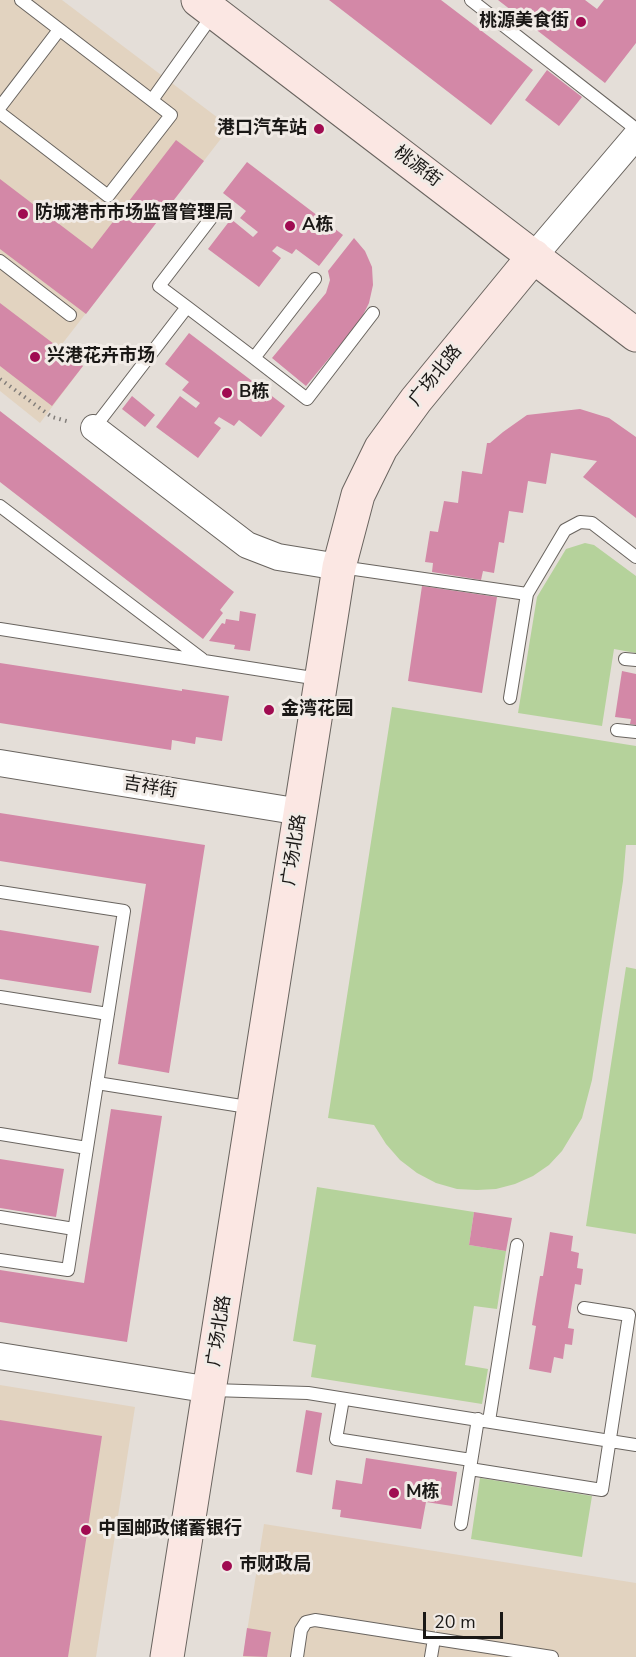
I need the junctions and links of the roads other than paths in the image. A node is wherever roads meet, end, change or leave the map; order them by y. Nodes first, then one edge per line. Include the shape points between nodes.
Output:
1 (21, 0) edge
2 (471, 0) edge
3 (212, 4) edge
4 (59, 30) junction
5 (152, 100) junction
6 (0, 107) edge
7 (0, 113) edge
8 (636, 129) edge
9 (636, 136) edge
10 (215, 213) dead end
11 (534, 256) junction
12 (0, 261) edge
13 (315, 279) dead end
14 (187, 307) junction
15 (373, 314) dead end
16 (70, 315) dead end
17 (636, 335) edge
18 (254, 358) junction
19 (94, 428) joint
20 (0, 506) edge
21 (636, 557) edge
22 (339, 567) junction
23 (527, 594) junction
24 (0, 629) edge
25 (205, 661) junction
26 (321, 680) junction
27 (510, 698) dead end
28 (617, 730) dead end
29 (636, 732) edge
30 (0, 763) edge
31 (301, 812) junction
32 (0, 892) edge
33 (0, 998) edge
34 (108, 1014) junction
35 (97, 1083) junction
36 (255, 1108) junction
37 (0, 1134) edge
38 (87, 1148) junction
39 (0, 1217) edge
40 (74, 1229) junction
41 (517, 1245) dead end
42 (0, 1260) edge
43 (584, 1308) dead end
44 (0, 1356) edge
45 (211, 1390) junction
46 (343, 1399) junction
47 (483, 1420) junction
48 (610, 1440) junction
49 (636, 1444) edge
50 (470, 1465) junction
51 (461, 1524) dead end
52 (434, 1639) junction
53 (167, 1657) edge
54 (297, 1657) edge
55 (431, 1657) edge
56 (552, 1657) edge

1 - 4 lane
2 - 8 lane
3 - 5 lane
3 - 11 street, 桃源街
4 - 5 lane
4 - 6 lane
5 - 7 lane via 171,115 108,196
9 - 11 street, 广场北路
10 - 14 lane via 159,286
11 - 17 street, 桃源街
11 - 22 street, 广场北路 via 381,448 358,495
12 - 16 lane
13 - 18 lane
14 - 18 lane
14 - 19 lane
15 - 18 lane via 307,399
19 - 22 street via 247,545 278,557
20 - 25 lane
21 - 23 lane via 592,523 579,522 564,530
22 - 23 lane
22 - 26 street, 广场北路
23 - 27 lane
24 - 25 lane
25 - 26 lane
26 - 31 street, 广场北路
28 - 29 lane
30 - 31 street, 吉祥街
31 - 36 street, 广场北路
32 - 34 lane via 124,911
33 - 34 lane
34 - 35 lane
35 - 36 lane
35 - 38 lane
36 - 45 street, 广场北路
37 - 38 lane
38 - 40 lane
39 - 40 lane
40 - 42 lane via 68,1270
41 - 47 lane
43 - 48 lane via 629,1315
44 - 45 street
45 - 46 lane via 308,1393
45 - 53 street, 广场北路
46 - 47 lane
46 - 50 lane via 336,1439
47 - 48 lane
47 - 50 lane
48 - 49 lane
48 - 50 lane via 602,1490
50 - 51 lane
52 - 54 lane via 315,1620 306,1622 301,1630
52 - 55 lane
52 - 56 lane

